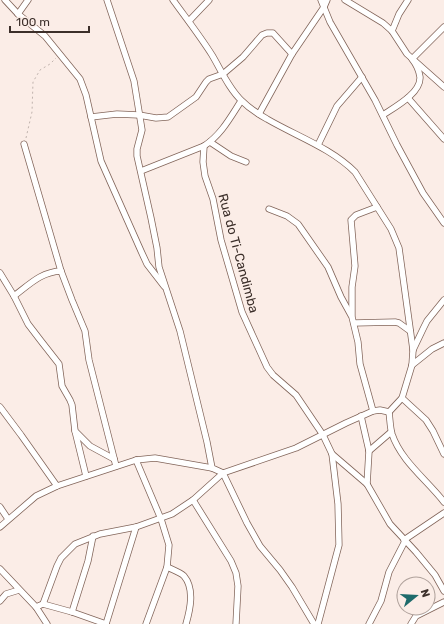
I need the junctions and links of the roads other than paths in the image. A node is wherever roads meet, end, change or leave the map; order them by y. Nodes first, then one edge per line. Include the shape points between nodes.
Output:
1 (4, 0) edge
2 (28, 0) edge
3 (108, 0) edge
4 (173, 0) edge
5 (209, 0) edge
6 (321, 0) edge
7 (327, 0) edge
8 (344, 0) edge
9 (408, 0) edge
10 (324, 6) junction
11 (18, 14) junction
12 (188, 21) junction
13 (444, 27) edge
14 (392, 31) junction
15 (292, 54) junction
16 (412, 59) junction
17 (223, 74) junction
18 (362, 77) junction
19 (444, 87) edge
20 (408, 98) junction
21 (241, 101) junction
22 (259, 114) junction
23 (139, 115) junction
24 (383, 115) junction
25 (91, 117) junction
26 (444, 139) edge
27 (210, 142) junction
28 (24, 144) road end
29 (318, 145) junction
30 (204, 146) junction
31 (246, 162) dead end
32 (142, 172) junction
33 (378, 207) junction
34 (269, 210) dead end
35 (443, 220) edge
36 (61, 271) junction
37 (0, 273) edge
38 (166, 290) junction
39 (14, 296) junction
40 (444, 300) edge
41 (353, 320) junction
42 (410, 331) junction
43 (444, 343) edge
44 (414, 350) junction
45 (412, 365) junction
46 (402, 398) junction
47 (0, 407) edge
48 (373, 411) junction
49 (389, 412) junction
50 (361, 416) junction
51 (75, 431) junction
52 (391, 432) junction
53 (323, 435) junction
54 (369, 451) junction
55 (332, 454) junction
56 (444, 454) edge
57 (114, 459) junction
58 (136, 460) junction
59 (116, 466) junction
60 (212, 468) junction
61 (223, 473) junction
62 (86, 476) junction
63 (367, 484) junction
64 (57, 486) junction
65 (193, 500) junction
66 (444, 502) edge
67 (0, 507) edge
68 (444, 513) edge
69 (8, 519) junction
70 (160, 519) junction
71 (0, 527) edge
72 (136, 527) junction
73 (93, 536) junction
74 (405, 541) junction
75 (167, 567) junction
76 (0, 568) edge
77 (19, 590) junction
78 (444, 591) edge
79 (0, 601) edge
80 (444, 602) edge
81 (43, 604) junction
82 (36, 607) junction
83 (72, 612) junction
84 (47, 624) edge
85 (106, 624) edge
86 (146, 624) edge
87 (186, 624) edge
88 (236, 624) edge
89 (314, 624) edge
90 (318, 624) edge
91 (368, 624) edge
92 (411, 624) edge

1 - 11 street
2 - 11 street
3 - 23 street via 131,68
4 - 12 street
5 - 12 street
6 - 10 street
7 - 10 street
8 - 14 street
9 - 14 street
10 - 15 street
10 - 18 street via 330,22
11 - 25 street via 45,36 76,73 86,95
12 - 17 street
13 - 16 street
14 - 16 street
15 - 17 street via 273,33 267,33
15 - 22 street
16 - 19 street
16 - 20 street via 420,78
17 - 21 street
17 - 23 street via 209,79 196,97 168,117
18 - 24 street
18 - 29 street via 337,106
20 - 24 street
20 - 26 street
21 - 22 street
21 - 27 street via 218,135
22 - 29 street
23 - 25 street
23 - 32 street via 142,130 137,150
24 - 35 street via 423,193
25 - 38 street via 101,161 144,258
27 - 30 street
27 - 31 street via 231,156
28 - 36 street
29 - 33 street via 355,172
30 - 32 street
30 - 53 street, Rua do Ti-Candimba via 205,176 242,312 267,367 296,395
32 - 38 street via 159,267
33 - 41 street via 356,215 351,220 355,266 352,287
33 - 42 street via 399,248
34 - 41 street via 287,216 298,224 328,267
36 - 39 street via 43,274
36 - 57 street via 85,331 89,360
37 - 39 street
38 - 60 street via 180,331
39 - 51 street via 28,324 59,364 62,386 72,405
40 - 44 street via 427,321
41 - 42 street via 395,322
41 - 48 street via 360,364
42 - 44 street
43 - 45 street
44 - 45 street
45 - 46 street
46 - 49 street
46 - 56 street via 426,420
47 - 64 street
48 - 49 street
48 - 50 street
49 - 52 street
50 - 53 street
50 - 54 street
51 - 57 street via 90,446
51 - 62 street
52 - 54 street
52 - 66 street via 410,464
53 - 55 street, Rua do Ti-Candimba
53 - 61 street via 296,448
54 - 63 street
55 - 63 street
55 - 90 street, Rua do Ti-Candimba via 338,504 339,545
57 - 59 street
58 - 59 street
58 - 60 street via 155,458
58 - 70 street
59 - 62 street
60 - 61 street
61 - 65 street
61 - 89 street via 260,546 292,587
62 - 64 street
63 - 74 street via 390,524
64 - 69 street via 31,499
65 - 70 street via 178,511
65 - 88 street via 236,573
67 - 69 street
68 - 74 street
69 - 71 street
70 - 72 street
70 - 75 street via 169,545
72 - 73 street
72 - 85 street
73 - 81 street via 75,544 61,558
73 - 83 street
74 - 78 street
74 - 91 street via 389,572 381,601
75 - 86 street
75 - 87 street via 184,576 189,586 190,604
76 - 77 street
77 - 79 street via 6,594
77 - 82 street
80 - 92 street via 416,616
81 - 82 street
81 - 83 street
82 - 84 street
83 - 85 street

